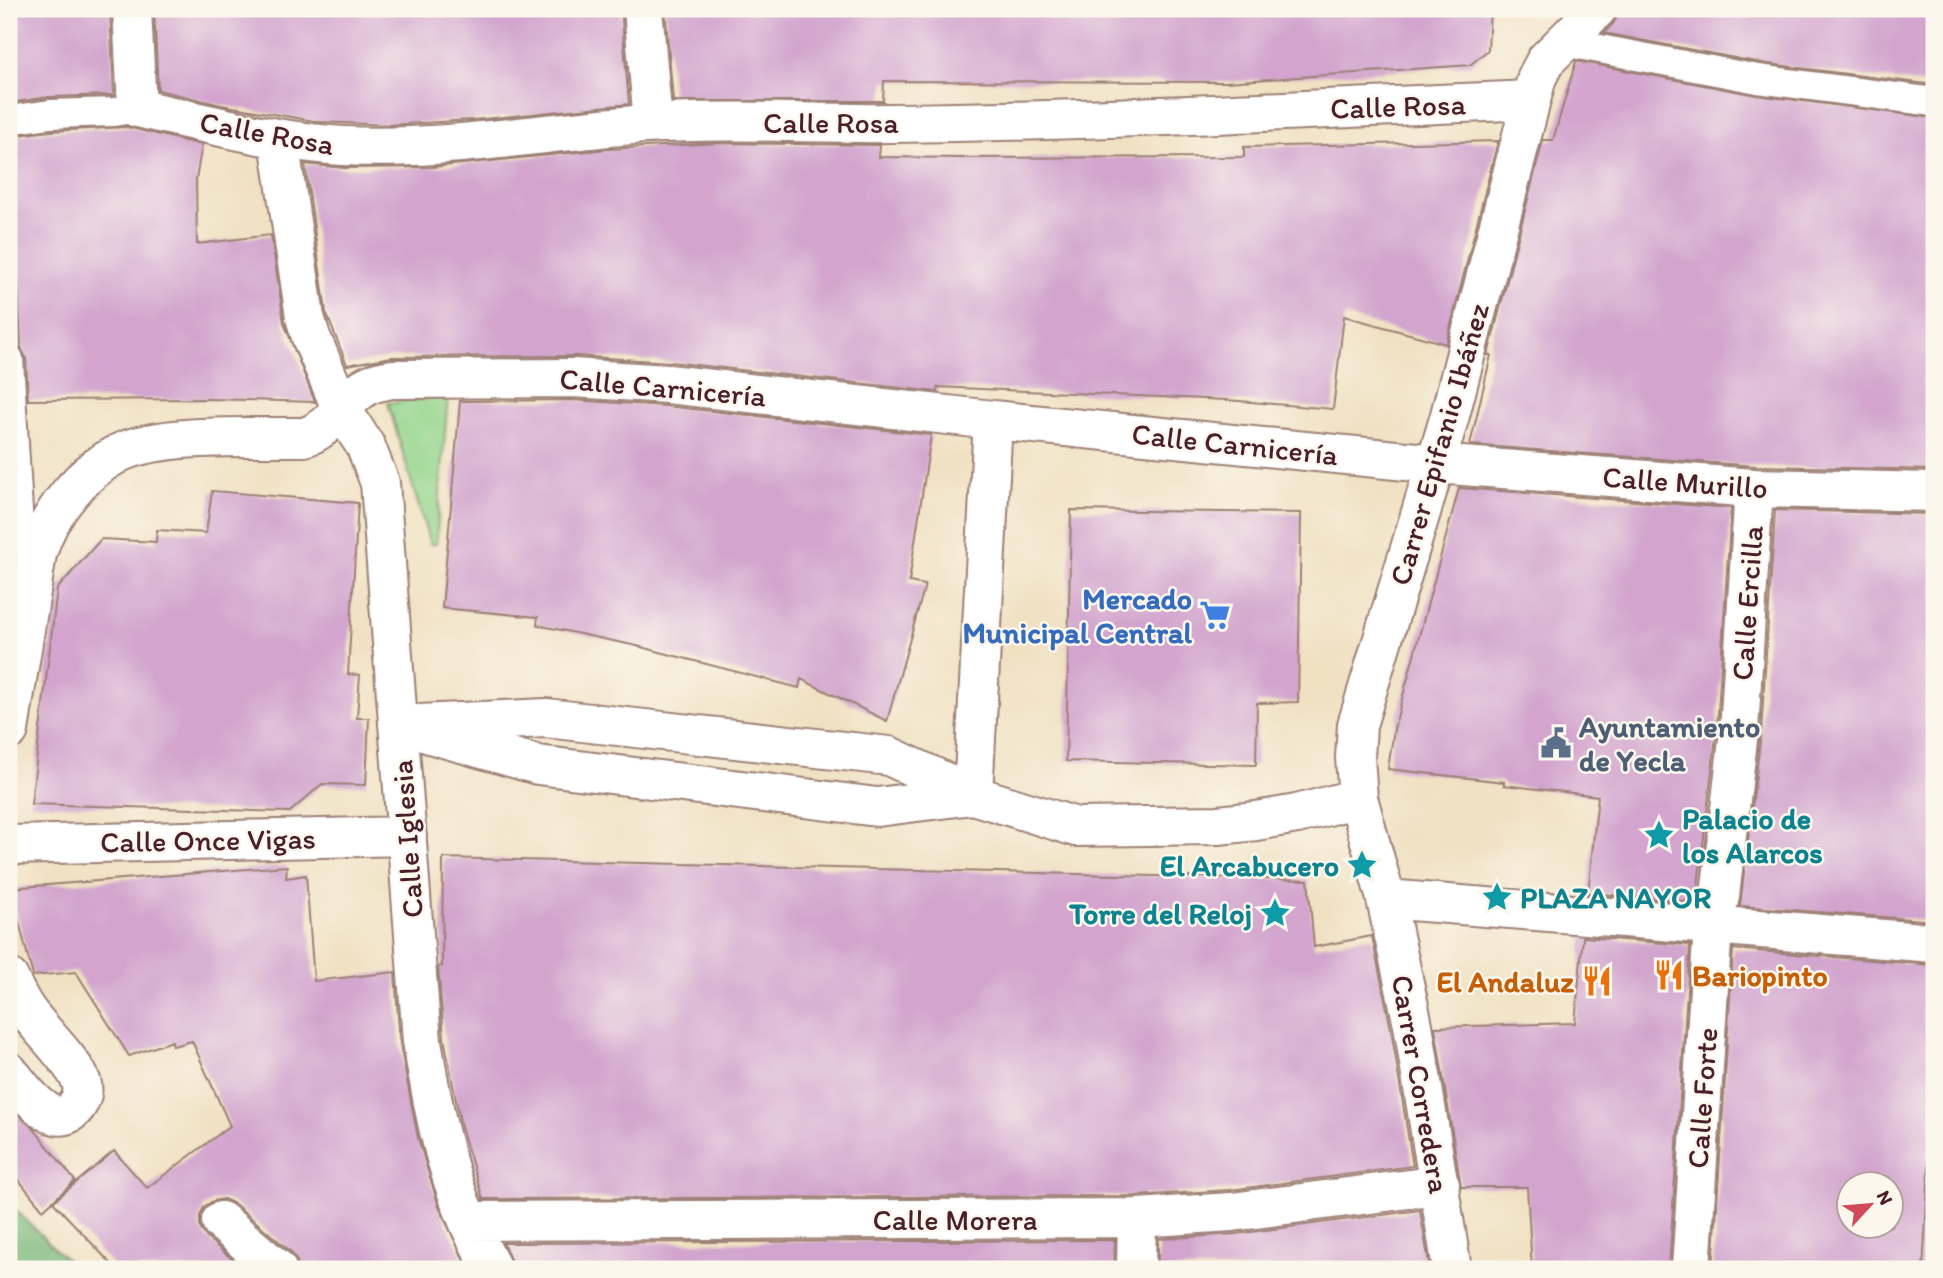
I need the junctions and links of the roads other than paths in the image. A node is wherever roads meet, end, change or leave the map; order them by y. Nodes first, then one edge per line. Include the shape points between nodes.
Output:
1 (132, 9) edge
2 (643, 9) edge
3 (1597, 9) edge
4 (1563, 42) junction
5 (1530, 100) junction
6 (1934, 102) edge
7 (137, 108) junction
8 (9, 120) edge
9 (653, 123) junction
10 (279, 140) junction
11 (9, 359) edge
12 (341, 408) junction
13 (993, 419) junction
14 (1436, 464) junction
15 (1754, 488) junction
16 (1934, 492) edge
17 (37, 554) junction
18 (398, 724) junction
19 (9, 730) edge
20 (973, 795) junction
21 (1358, 798) junction
22 (407, 836) junction
23 (9, 845) edge
24 (1386, 899) junction
25 (1713, 926) junction
26 (1934, 943) edge
27 (9, 978) edge
28 (9, 1072) edge
29 (1440, 1185) junction
30 (1137, 1218) junction
31 (221, 1221) dead end
32 (468, 1221) junction
33 (277, 1269) edge
34 (492, 1269) edge
35 (1136, 1269) edge
36 (1452, 1269) edge
37 (1691, 1269) edge

1 - 7 street
2 - 9 street
3 - 4 street, Carrer Epifanio Ibáñez
4 - 5 street, Carrer Epifanio Ibáñez via 1546,60
4 - 6 lane via 1758,79
5 - 9 street, Calle Rosa via 1150,116
5 - 14 street, Carrer Epifanio Ibáñez
7 - 8 lane
7 - 10 street, Calle Rosa
9 - 10 street, Calle Rosa via 409,146
10 - 12 street, Calle Iglesia via 305,317
11 - 17 lane via 19,527 26,548
12 - 13 street, Calle Carnicería via 368,385 392,379 573,378
12 - 17 street, Calle Carnicería via 314,435 191,440 121,452 78,483 46,531
12 - 18 street, Calle Iglesia via 366,447 380,483
13 - 14 street, Calle Carnicería
13 - 20 street
14 - 15 street, Calle Murillo
14 - 21 street, Carrer Epifanio Ibáñez via 1357,725
15 - 16 street, Calle Murillo
15 - 25 street, Calle Ercilla via 1739,731
17 - 19 street, Calle Carnicería
18 - 20 street via 538,765 877,807
18 - 20 street via 546,718 889,756
18 - 22 street, Calle Iglesia
20 - 21 street via 1076,827 1218,825 1297,814
21 - 24 street, Carrer Epifanio Ibáñez
22 - 23 street, Calle Once Vigas
22 - 32 street, Calle Iglesia via 422,1041 439,1132
24 - 25 street
24 - 29 street, Carrer Corredera
25 - 26 street
25 - 37 street, Calle Forte
27 - 28 street via 28,1013 80,1078 83,1093 76,1107 53,1116 38,1107
29 - 30 street, Calle Morera via 1232,1212
29 - 36 street, Carrer Corredera
30 - 32 street, Calle Morera
30 - 35 street
31 - 33 street
32 - 34 street, Calle Iglesia

